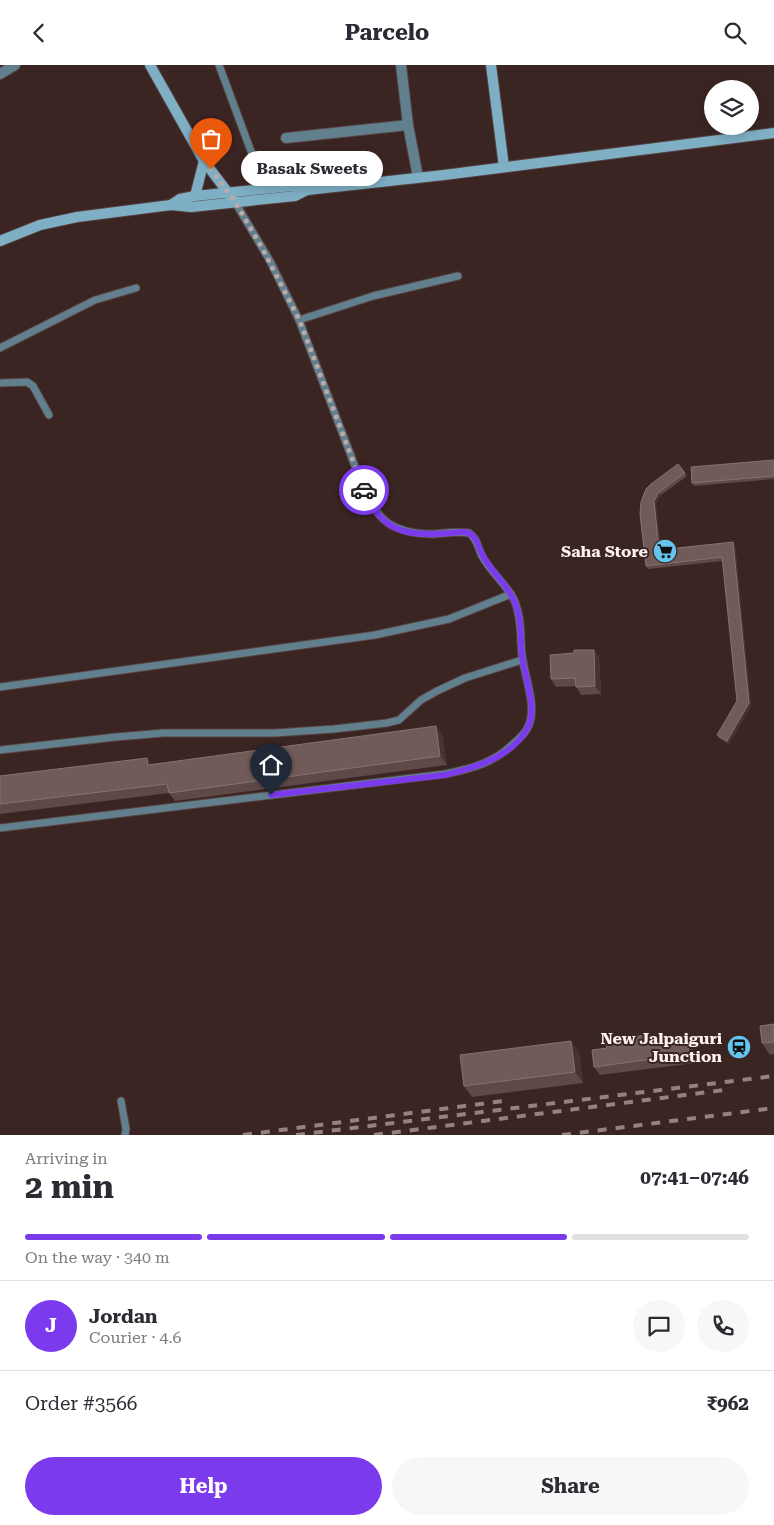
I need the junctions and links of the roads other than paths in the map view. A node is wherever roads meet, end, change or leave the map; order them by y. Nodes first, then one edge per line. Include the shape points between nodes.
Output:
1 (15, 65) edge
2 (150, 65) edge
3 (219, 65) edge
4 (401, 65) edge
5 (491, 65) edge
6 (0, 74) edge
7 (408, 125) junction
8 (774, 133) edge
9 (286, 138) dead end
10 (204, 161) junction
11 (504, 167) junction
12 (217, 177) junction
13 (418, 177) junction
14 (265, 189) junction
15 (307, 190) junction
16 (243, 192) junction
17 (195, 197) junction
18 (232, 197) junction
19 (172, 205) junction
20 (0, 241) edge
21 (458, 277) dead end
22 (136, 288) dead end
23 (299, 319) junction
24 (0, 348) edge
25 (0, 383) edge
26 (49, 415) dead end
27 (511, 594) junction
28 (522, 659) junction
29 (0, 687) edge
30 (0, 750) edge
31 (0, 828) edge
32 (121, 1101) dead end
33 (125, 1135) edge

1 - 6 street
2 - 10 street
3 - 14 lane
4 - 7 street
5 - 11 street
7 - 9 street
7 - 13 street
8 - 11 street
10 - 12 street
10 - 17 street
11 - 13 street
12 - 16 street
12 - 18 street
13 - 15 street
14 - 15 street via 293,186
14 - 16 street
15 - 18 street via 295,196
16 - 18 street
17 - 18 street
17 - 19 street via 180,199
18 - 19 street via 191,207
18 - 23 lane via 270,261
19 - 20 street via 58,220
21 - 23 lane via 373,296
22 - 24 lane via 94,300
23 - 27 lane via 363,487 380,518 393,527 413,533 469,533
25 - 26 lane via 27,382 33,386
27 - 28 lane via 522,634
27 - 29 lane via 449,619 375,635
28 - 30 lane via 436,691 399,720 387,723 275,733 153,734
28 - 31 lane via 530,700 528,727 508,749 487,763 470,769 445,775
32 - 33 lane

